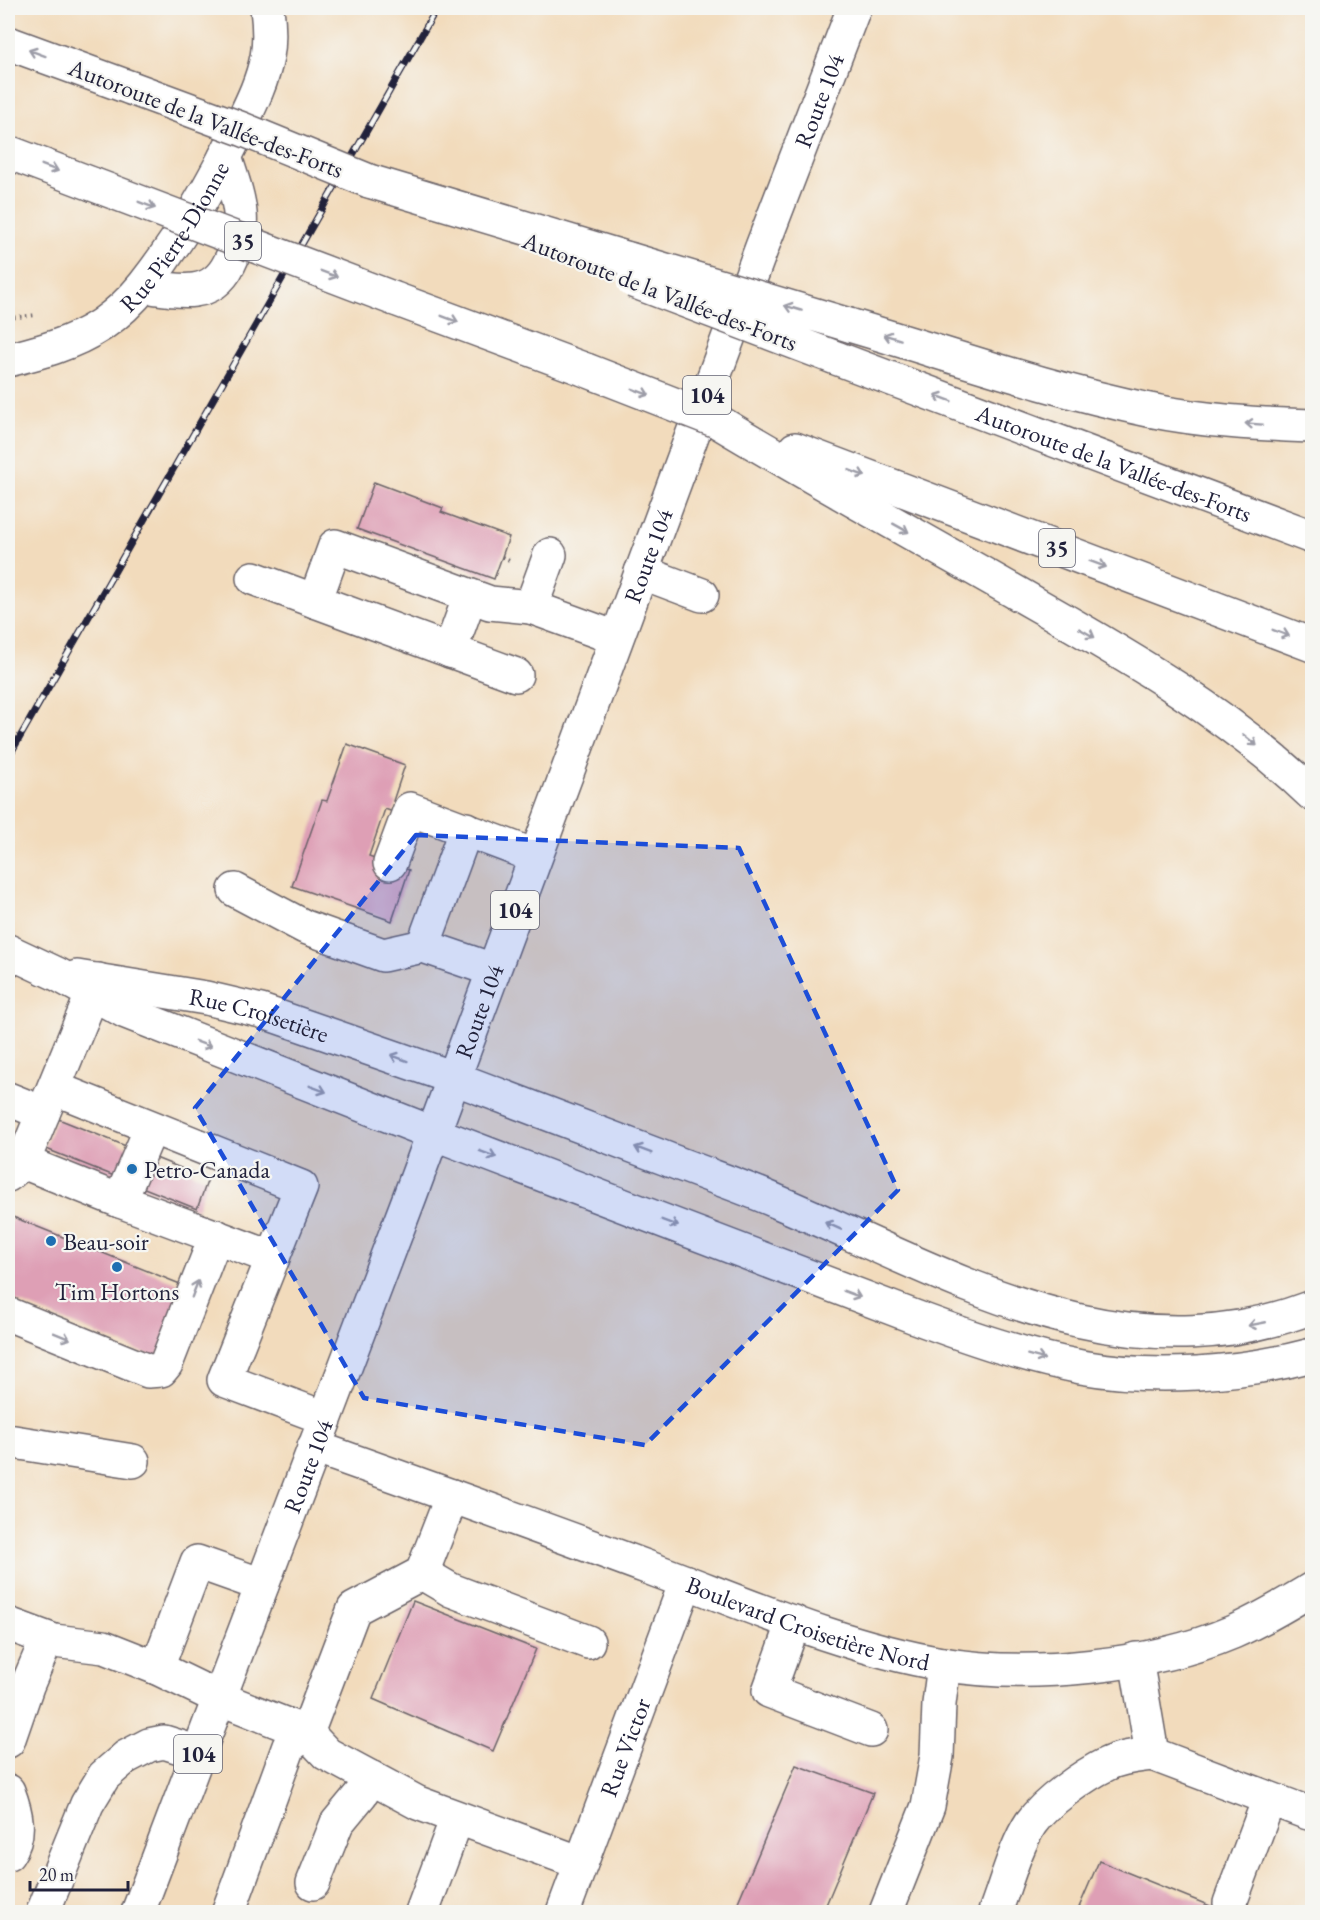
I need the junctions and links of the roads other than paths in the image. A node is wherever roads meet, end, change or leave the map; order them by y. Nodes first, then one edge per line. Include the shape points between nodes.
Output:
1 (267, 8) edge
2 (854, 8) edge
3 (8, 43) edge
4 (8, 152) edge
5 (225, 157) junction
6 (626, 268) junction
7 (144, 286) junction
8 (8, 360) edge
9 (1312, 426) edge
10 (799, 460) junction
11 (1312, 537) edge
12 (550, 555) dead end
13 (641, 572) junction
14 (253, 578) dead end
15 (702, 595) dead end
16 (470, 596) junction
17 (315, 601) junction
18 (531, 607) junction
19 (616, 638) junction
20 (1312, 645) edge
21 (450, 651) junction
22 (516, 675) dead end
23 (1312, 794) edge
24 (466, 830) junction
25 (535, 856) junction
26 (390, 863) dead end
27 (235, 890) dead end
28 (423, 945) junction
29 (8, 951) edge
30 (493, 970) junction
31 (96, 987) junction
32 (454, 1078) junction
33 (8, 1099) edge
34 (49, 1100) junction
35 (151, 1128) junction
36 (433, 1133) junction
37 (15, 1168) edge
38 (120, 1201) junction
39 (216, 1236) junction
40 (273, 1258) junction
41 (1312, 1307) edge
42 (8, 1314) edge
43 (1312, 1355) edge
44 (319, 1433) junction
45 (8, 1441) edge
46 (134, 1461) dead end
47 (452, 1496) junction
48 (422, 1573) junction
49 (686, 1582) junction
50 (262, 1585) junction
51 (1312, 1589) edge
52 (794, 1622) junction
53 (8, 1624) edge
54 (47, 1639) junction
55 (588, 1642) dead end
56 (1136, 1659) junction
57 (944, 1664) junction
58 (157, 1668) junction
59 (219, 1698) junction
60 (871, 1730) dead end
61 (307, 1733) junction
62 (8, 1741) edge
63 (199, 1753) junction
64 (1152, 1754) junction
65 (372, 1778) junction
66 (8, 1791) edge
67 (1269, 1799) junction
68 (1308, 1813) dead end
69 (457, 1818) junction
70 (8, 1854) edge
71 (581, 1863) junction
72 (313, 1883) dead end
73 (1230, 1903) dead end
74 (229, 1910) dead end
75 (43, 1912) edge
76 (138, 1912) edge
77 (422, 1912) edge
78 (563, 1912) edge
79 (886, 1912) edge
80 (995, 1912) edge

1 - 5 main road, Rue Pierre-Dionne via 269,42 263,73
2 - 13 main road, Route 104 / 104
6 -> 3 main road, Autoroute de la Vallée-des-Forts, bridge via 369,181 242,129
4 -> 10 main road, 35, bridge via 717,421
5 - 7 main road, Rue Pierre-Dionne
5 - 7 main road via 242,222 239,243 223,276 196,290
9 -> 6 main road, bridge via 1223,421 1148,410 1048,385 849,325
11 -> 6 main road, Autoroute de la Vallée-des-Forts, bridge via 836,358
7 - 8 main road, Rue Pierre-Dionne via 86,334 51,349
10 -> 20 main road, 35
10 -> 23 main road via 1164,680 1240,732
12 - 18 main road
13 - 15 main road
13 - 19 main road, Route 104 / 104
14 - 17 main road
16 - 17 main road via 335,546
16 - 18 main road via 490,603
16 - 21 main road
17 - 21 main road
18 - 19 main road
19 - 25 main road, Route 104 / 104
21 - 22 main road
24 - 25 main road
24 - 26 main road via 410,808
24 - 28 main road
25 - 30 main road, Route 104 / 104
27 - 28 main road via 305,927 383,955
28 - 30 main road
29 - 31 main road, Rue Croisetière
30 - 32 main road, Route 104 / 104
32 -> 31 main road, Rue Croisetière via 261,1011 206,998
31 - 34 main road
31 -> 36 main road, Rue Croisetière via 126,1012
32 - 36 main road, Route 104 / 104
41 -> 32 main road, Rue Croisetière via 1260,1323 1187,1331 1121,1328 1055,1316 963,1284 776,1201
33 - 34 main road
34 - 35 main road
34 - 37 main road
35 - 38 main road
35 - 40 main road via 301,1187
36 -> 43 main road, Rue Croisetière via 915,1317 1053,1361 1115,1371 1222,1372
36 - 44 main road, Route 104 / 104
37 - 38 main road
38 - 39 main road
39 - 40 main road
42 -> 39 main road via 148,1371 161,1370
40 - 44 main road, Boulevard Croisetière Nord via 224,1380
44 - 47 main road, Boulevard Croisetière Nord
44 - 50 main road, Route 104 / 104
45 - 46 main road
47 - 48 main road
47 - 49 main road, Boulevard Croisetière Nord
48 - 55 main road via 451,1590
48 - 61 main road via 354,1608
49 - 52 main road, Boulevard Croisetière Nord
49 - 71 main road, Rue Victor
50 - 58 main road via 197,1562
50 - 59 main road, Route 104 / 104
51 - 56 main road, Boulevard Croisetière Nord via 1231,1633
52 - 57 main road, Boulevard Croisetière Nord via 885,1651
52 - 60 main road via 769,1691
53 - 54 main road
54 - 58 main road via 104,1647
54 - 62 main road
56 - 57 main road, Boulevard Croisetière Nord via 1041,1669
56 - 64 main road
57 - 79 main road via 937,1756 928,1806
58 - 59 main road
59 - 61 main road
59 - 63 main road, Route 104 / 104
61 - 65 main road via 327,1754
61 - 74 main road via 289,1746
63 - 75 main road via 164,1742 148,1744 104,1776 87,1804
63 - 76 main road, Route 104 / 104
64 - 67 main road
64 - 80 main road via 1107,1764 1074,1784 1031,1822
65 - 69 main road via 418,1803
65 - 72 main road via 337,1823
66 - 70 main road via 17,1824
67 - 68 main road
67 - 73 main road
69 - 71 main road
69 - 77 main road
71 - 78 main road, Rue Victor

